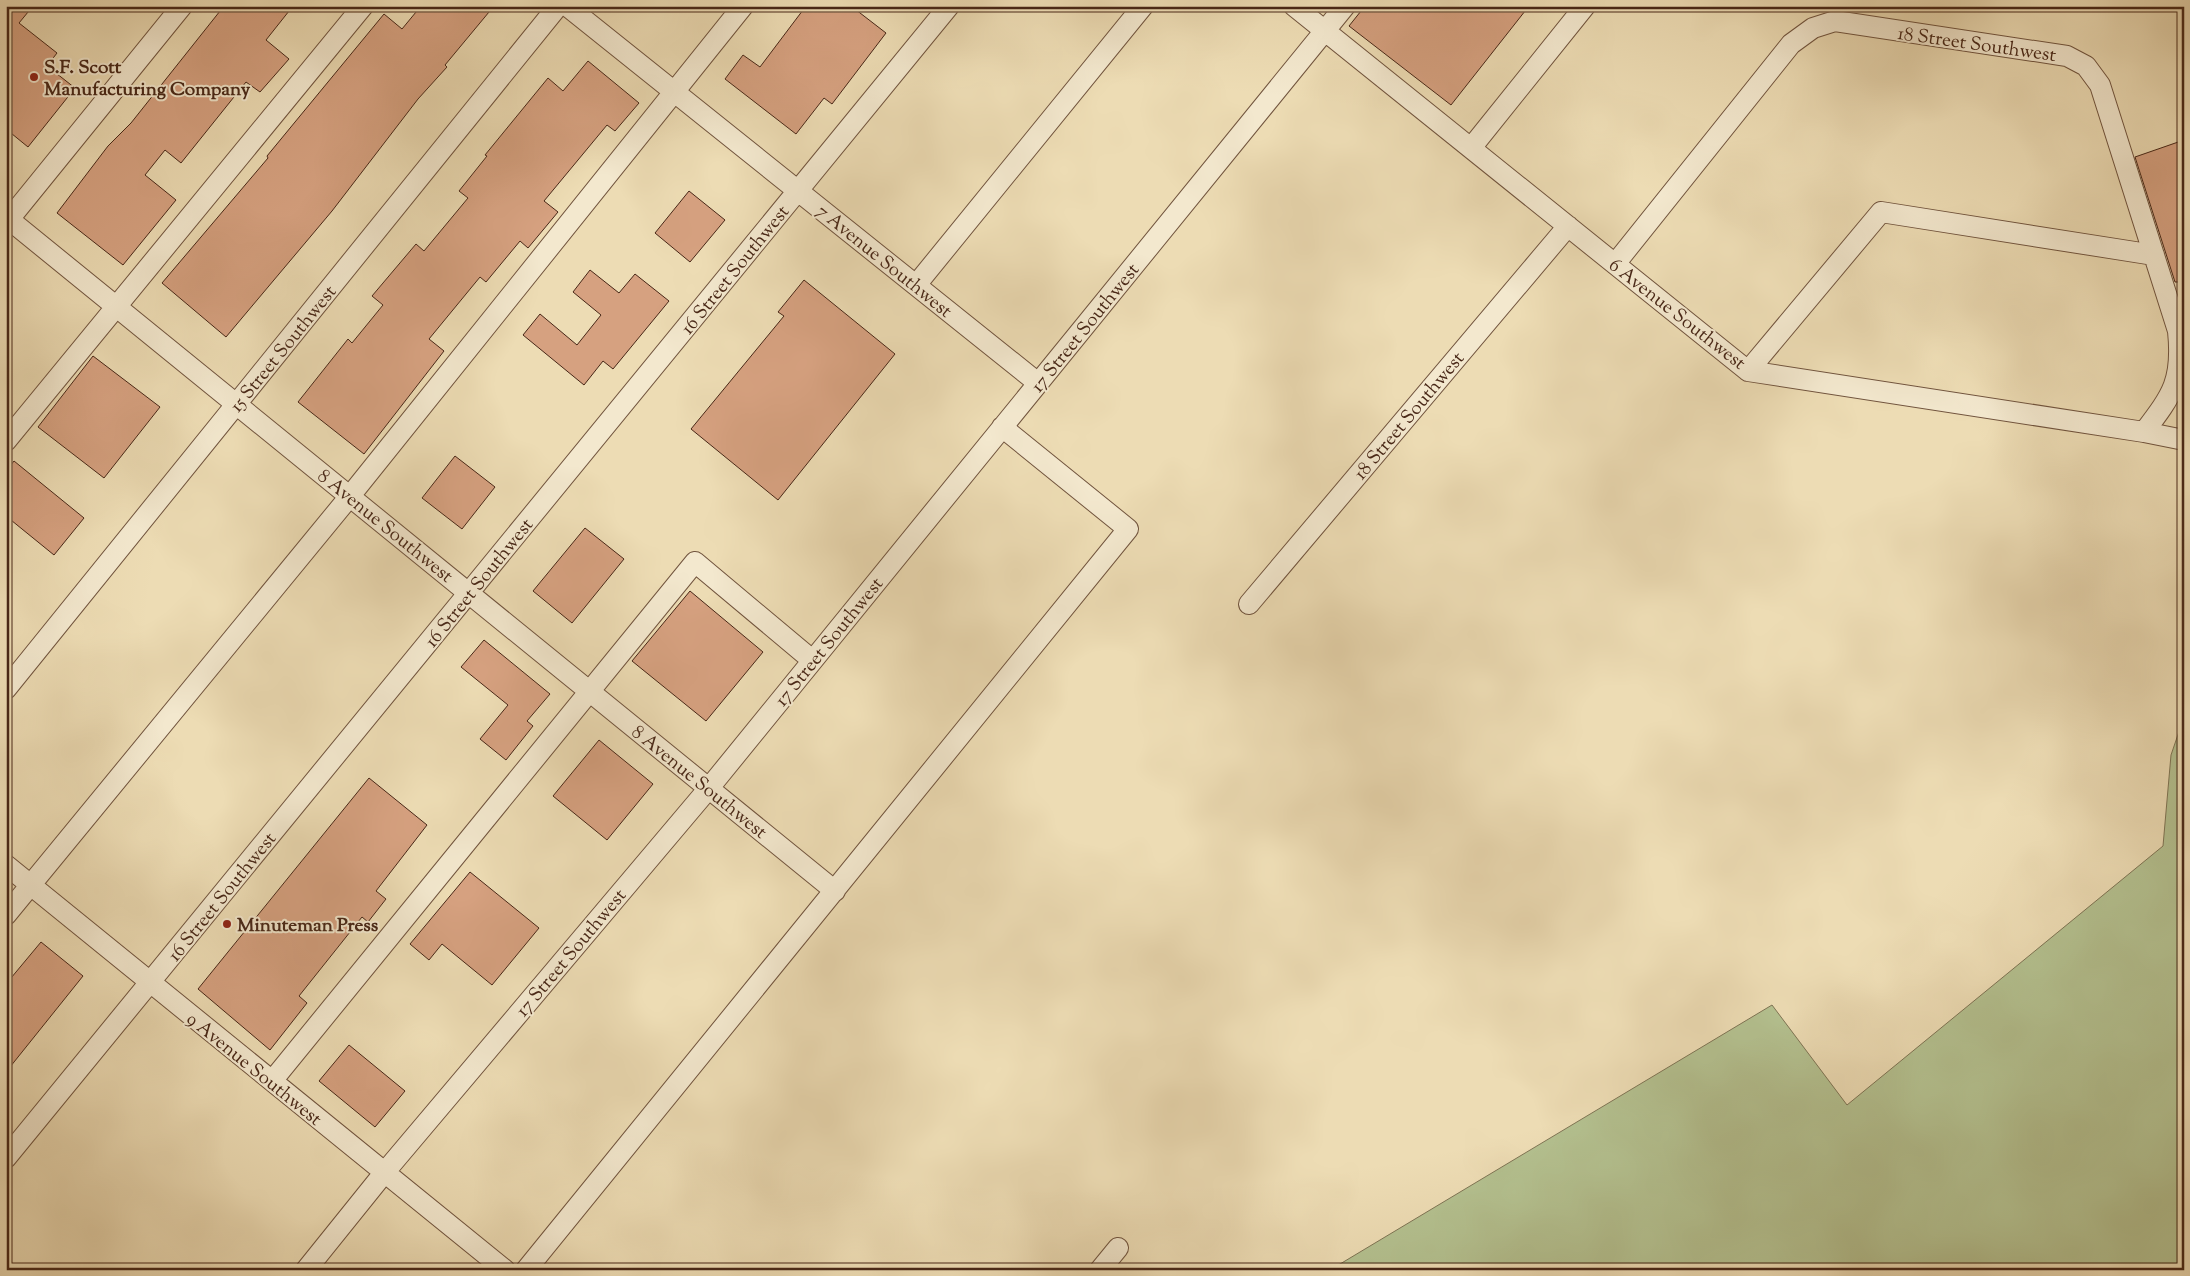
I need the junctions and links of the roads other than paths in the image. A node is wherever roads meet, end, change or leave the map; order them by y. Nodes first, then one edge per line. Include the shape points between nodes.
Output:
1 (182, 6) edge
2 (363, 6) edge
3 (558, 6) edge
4 (567, 6) edge
5 (743, 6) edge
6 (949, 6) edge
7 (1142, 6) edge
8 (1294, 6) edge
9 (1344, 6) edge
10 (1585, 6) edge
11 (1325, 31) junction
12 (674, 92) junction
13 (1471, 148) junction
14 (798, 191) junction
15 (7, 220) edge
16 (1568, 226) junction
17 (2154, 255) junction
18 (1615, 264) junction
19 (916, 285) junction
20 (116, 306) junction
21 (1748, 371) junction
22 (1038, 383) junction
23 (236, 404) junction
24 (1002, 427) junction
25 (2144, 432) junction
26 (2184, 440) edge
27 (6, 441) edge
28 (350, 496) junction
29 (469, 593) junction
30 (1249, 604) dead end
31 (812, 660) junction
32 (6, 689) edge
33 (590, 692) junction
34 (709, 788) junction
35 (6, 865) edge
36 (31, 885) junction
37 (835, 891) junction
38 (6, 915) edge
39 (150, 982) junction
40 (272, 1081) junction
41 (6, 1158) edge
42 (384, 1173) junction
43 (1118, 1248) dead end
44 (306, 1270) edge
45 (505, 1270) edge
46 (526, 1270) edge
47 (1100, 1270) edge

1 - 15 street
2 - 20 street
3 - 23 street, 15 Street Southwest
4 - 12 street, 7 Avenue Southwest
5 - 12 street
6 - 14 street, 16 Street Southwest
7 - 19 street
8 - 11 street, 6 Avenue Southwest
9 - 11 street, 17 Street Southwest
10 - 13 street
11 - 13 street, 6 Avenue Southwest
11 - 22 street, 17 Street Southwest
12 - 14 street, 7 Avenue Southwest
12 - 28 street
13 - 16 street, 6 Avenue Southwest
14 - 19 street, 7 Avenue Southwest
14 - 29 street, 16 Street Southwest
15 - 20 street, 8 Avenue Southwest
16 - 18 street, 6 Avenue Southwest
16 - 30 street, 18 Street Southwest
17 - 18 street, 18 Street Southwest via 2100,85 2086,66 2067,56 1835,22 1813,28 1790,44
17 - 21 street via 1881,212
17 - 25 street, 18 Street Southwest via 2178,331 2180,356 2176,383
18 - 21 street, 6 Avenue Southwest
19 - 22 street, 7 Avenue Southwest
20 - 23 street, 8 Avenue Southwest
20 - 27 street
21 - 25 street, 6 Avenue Southwest
22 - 24 street, 17 Street Southwest
23 - 28 street, 8 Avenue Southwest
23 - 32 street, 15 Street Southwest
24 - 31 street, 17 Street Southwest
24 - 37 street via 1128,529
25 - 26 street, 6 Avenue Southwest
28 - 29 street, 8 Avenue Southwest
28 - 36 street
29 - 33 street, 8 Avenue Southwest
29 - 39 street, 16 Street Southwest
31 - 33 street via 695,562
31 - 34 street, 17 Street Southwest
33 - 34 street, 8 Avenue Southwest
33 - 40 street
34 - 37 street, 8 Avenue Southwest
34 - 42 street, 17 Street Southwest
35 - 36 street, 9 Avenue Southwest
36 - 38 street
36 - 39 street, 9 Avenue Southwest
37 - 46 street
39 - 40 street, 9 Avenue Southwest
39 - 41 street, 16 Street Southwest
40 - 42 street, 9 Avenue Southwest
42 - 44 street, 17 Street Southwest
42 - 45 street, 9 Avenue Southwest
43 - 47 street

